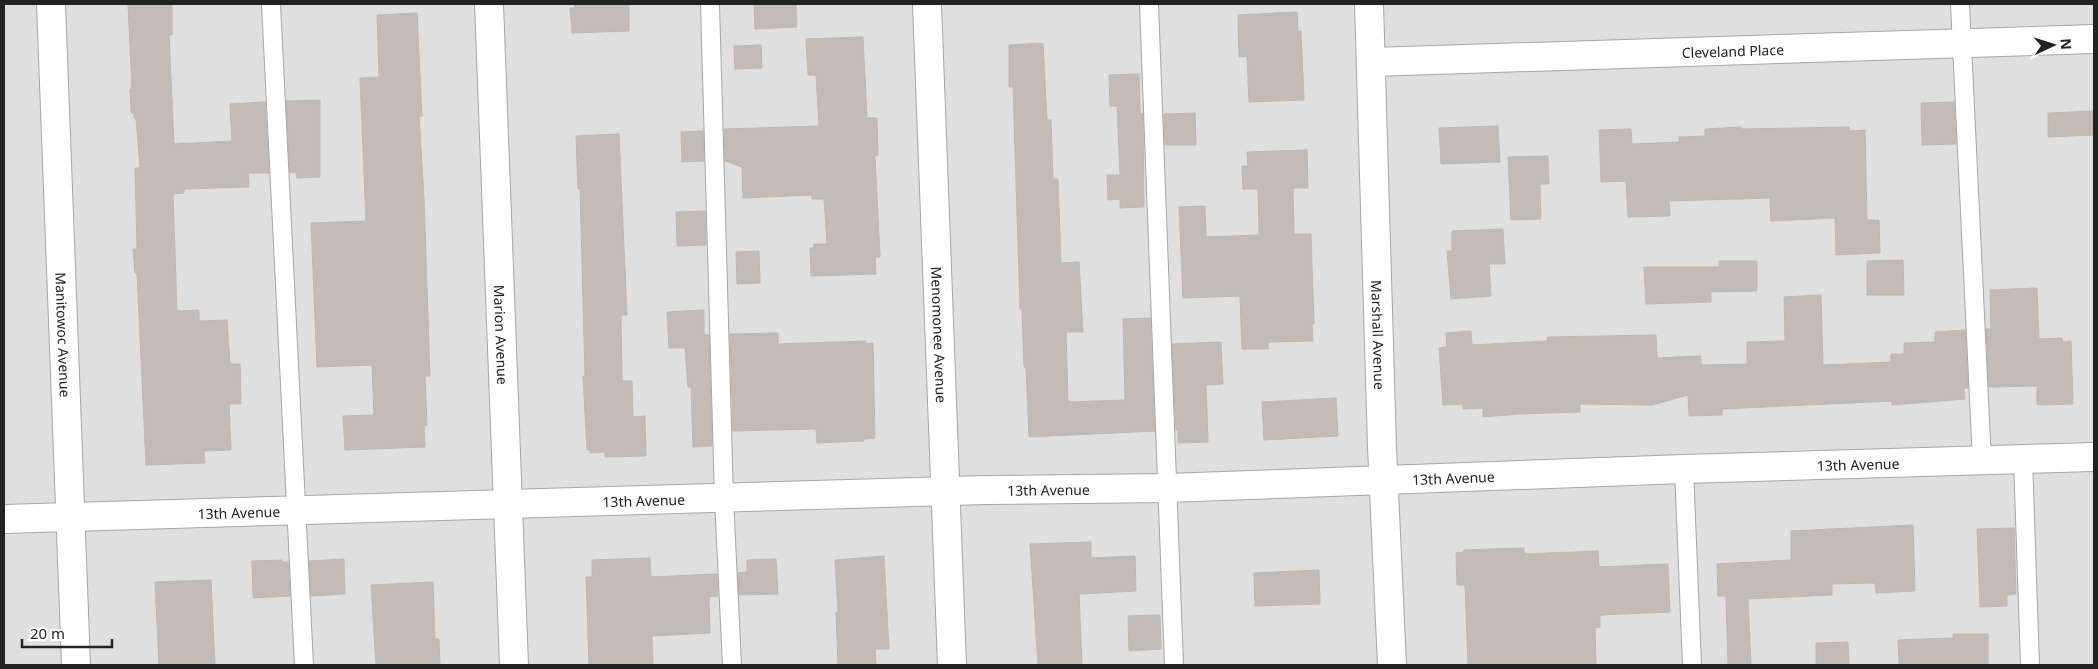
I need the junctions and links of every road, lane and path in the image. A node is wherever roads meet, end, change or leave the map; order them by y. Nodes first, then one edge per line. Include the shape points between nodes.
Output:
1 (51, 4) edge
2 (271, 4) edge
3 (490, 4) edge
4 (710, 4) edge
5 (928, 4) edge
6 (1149, 4) edge
7 (1369, 4) edge
8 (1960, 4) edge
9 (2094, 40) edge
10 (1962, 44) junction
11 (1372, 62) junction
12 (2094, 457) edge
13 (2023, 459) junction
14 (1982, 460) junction
15 (1684, 469) junction
16 (1384, 481) junction
17 (1167, 488) junction
18 (946, 491) junction
19 (724, 498) junction
20 (508, 504) junction
21 (295, 510) junction
22 (70, 518) junction
23 (4, 519) edge
24 (76, 665) edge
25 (304, 665) edge
26 (514, 665) edge
27 (732, 665) edge
28 (952, 665) edge
29 (1174, 665) edge
30 (1392, 665) edge
31 (1692, 665) edge
32 (2030, 665) edge

1 - 22 street, Manitowoc Avenue
2 - 21 lane
3 - 20 street, Marion Avenue
4 - 19 lane
5 - 18 street, Menomonee Avenue
6 - 17 lane
7 - 11 street, Marshall Avenue
8 - 10 lane
9 - 10 street, Cleveland Place
10 - 11 street, Cleveland Place
10 - 14 lane
11 - 16 street, Marshall Avenue
12 - 13 street, 13th Avenue
13 - 14 street, 13th Avenue
13 - 32 lane
14 - 15 street, 13th Avenue
15 - 16 street, 13th Avenue
15 - 31 lane
16 - 17 street, 13th Avenue
16 - 30 street, Marshall Avenue
17 - 18 street, 13th Avenue
17 - 29 lane
18 - 19 street, 13th Avenue
18 - 28 street, Menomonee Avenue
19 - 20 street, 13th Avenue
19 - 27 lane
20 - 21 street, 13th Avenue
20 - 26 street, Marion Avenue
21 - 22 street, 13th Avenue
21 - 25 lane
22 - 23 street, 13th Avenue
22 - 24 street, Manitowoc Avenue

